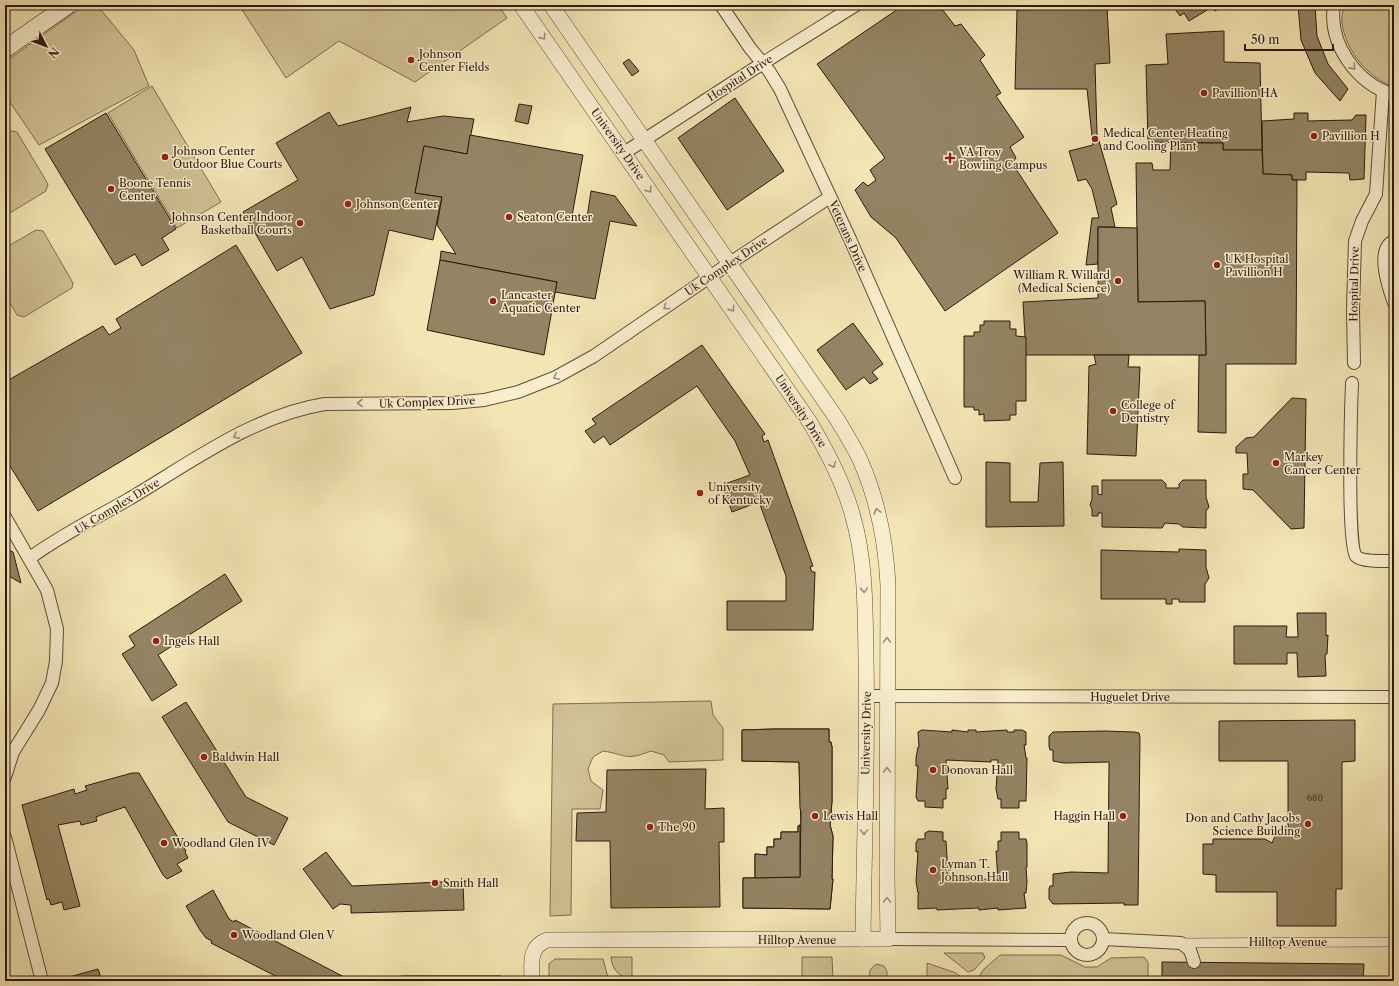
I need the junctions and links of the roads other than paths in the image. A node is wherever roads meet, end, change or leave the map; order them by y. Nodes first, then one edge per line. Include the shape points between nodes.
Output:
1 (68, 5) edge
2 (521, 5) edge
3 (551, 5) edge
4 (721, 5) edge
5 (856, 5) edge
6 (1334, 5) edge
7 (5, 49) edge
8 (763, 63) junction
9 (1388, 93) edge
10 (644, 140) junction
11 (624, 153) junction
12 (830, 197) junction
13 (1394, 241) edge
14 (730, 263) junction
15 (709, 277) junction
16 (1394, 303) edge
17 (1354, 362) dead end
18 (1352, 383) dead end
19 (955, 478) dead end
20 (5, 517) edge
21 (30, 558) junction
22 (1394, 561) edge
23 (867, 696) junction
24 (887, 697) junction
25 (1394, 697) edge
26 (5, 777) edge
27 (5, 837) edge
28 (864, 939) junction
29 (888, 939) junction
30 (1103, 939) junction
31 (1070, 940) junction
32 (1181, 942) junction
33 (1394, 942) edge
34 (1194, 962) dead end
35 (42, 981) edge
36 (532, 981) edge

1 - 7 main road
2 -> 11 street, University Drive
3 - 10 street, University Drive
4 - 8 street, Veterans Drive
5 - 8 street, Hospital Drive
6 -> 9 street, Hospital Drive via 1334,30 1343,54 1362,76
8 - 10 street, Hospital Drive
8 - 12 street, Veterans Drive via 779,87
9 - 17 street, Hospital Drive via 1376,194 1355,241
10 - 11 street, Hospital Drive
10 - 14 street, University Drive
11 -> 15 street, University Drive
12 - 14 street, Uk Complex Drive
12 - 19 street, Veterans Drive
13 - 16 street via 1387,248 1384,260
14 - 15 street, Uk Complex Drive
24 -> 14 street, University Drive via 886,557 879,516 861,461 838,419
15 -> 21 street, Uk Complex Drive via 594,356 556,377 518,392 484,400 452,403 325,404 307,407 268,421 220,445
15 -> 23 street, University Drive via 823,444 853,517 863,562
18 - 22 street via 1353,551 1362,560
20 - 21 street
21 - 26 street via 48,590 57,629 56,661 52,683 13,752
23 - 24 street, Huguelet Drive
23 -> 28 street, University Drive
24 - 25 street, Huguelet Drive
29 -> 24 street, University Drive
27 - 35 street
28 - 29 street, Hilltop Avenue
28 - 36 street, Hilltop Avenue via 547,940 537,946 532,955
29 - 31 street, Hilltop Avenue
30 - 31 street via 1096,952 1087,955 1074,949
30 - 31 street via 1096,925 1086,922 1073,930
30 - 32 street
32 - 33 street, Hilltop Avenue
32 - 34 street via 1190,950

